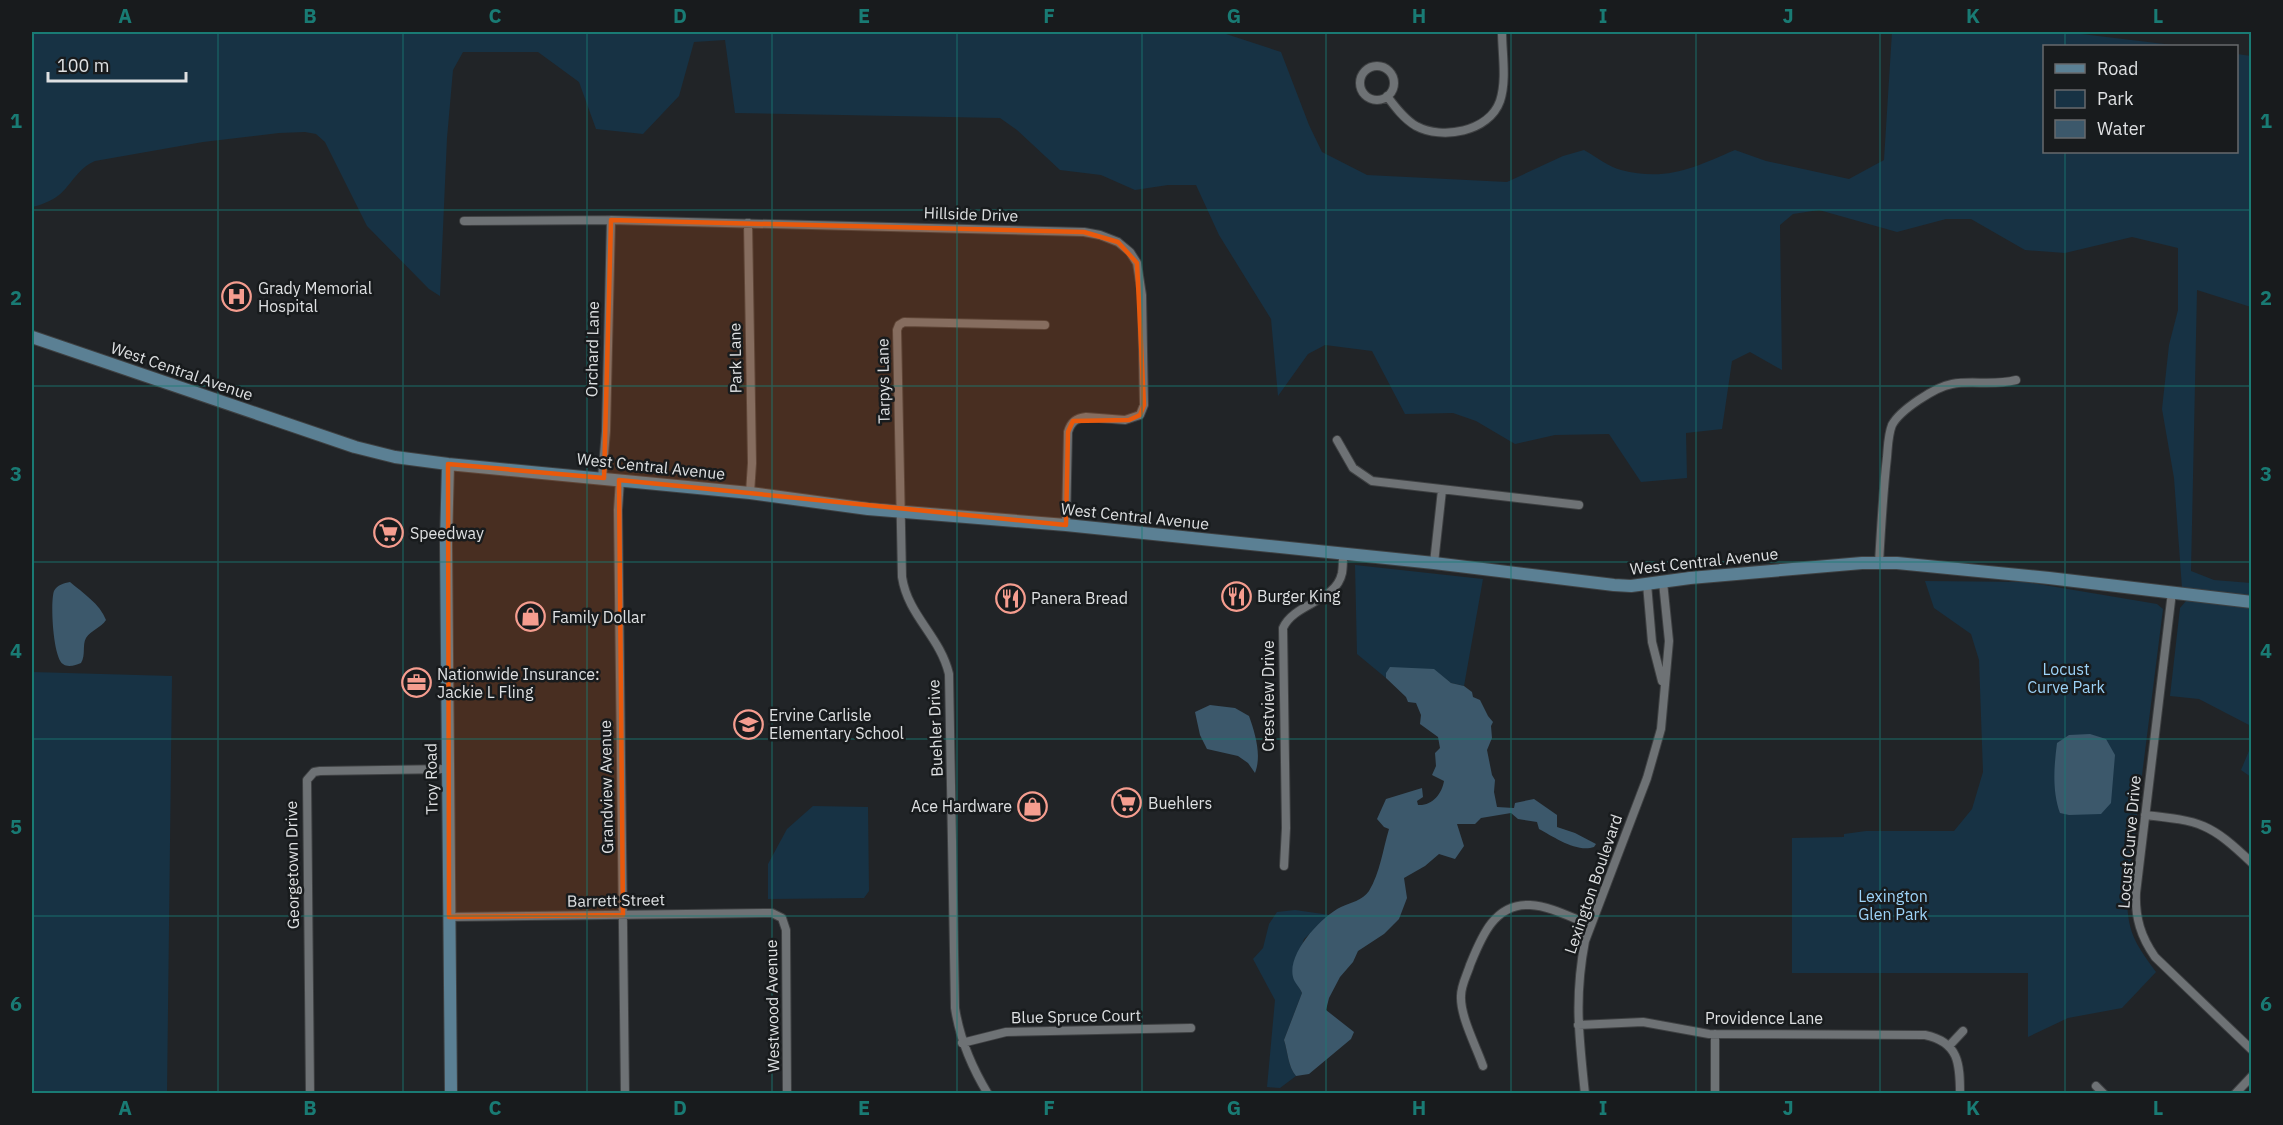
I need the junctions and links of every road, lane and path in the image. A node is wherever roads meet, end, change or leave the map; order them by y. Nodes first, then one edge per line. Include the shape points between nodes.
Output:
1 (1502, 32) edge
2 (1387, 96) junction
3 (611, 220) junction
4 (464, 221) dead end
5 (748, 223) junction
6 (1045, 325) dead end
7 (32, 337) edge
8 (2016, 380) dead end
9 (1337, 440) dead end
10 (448, 464) junction
11 (602, 478) junction
12 (620, 480) junction
13 (1442, 490) junction
14 (750, 493) junction
15 (1579, 505) dead end
16 (900, 511) junction
17 (1066, 525) junction
18 (1343, 554) junction
19 (1434, 563) junction
20 (1879, 563) junction
21 (1663, 582) junction
22 (1647, 584) junction
23 (2172, 592) junction
24 (2252, 602) edge
25 (1664, 688) junction
26 (447, 769) junction
27 (2145, 815) junction
28 (2252, 862) edge
29 (1284, 866) dead end
30 (623, 915) junction
31 (449, 917) junction
32 (782, 918) joint
33 (1591, 925) junction
34 (1578, 1025) junction
35 (1191, 1028) dead end
36 (1963, 1031) dead end
37 (1715, 1034) junction
38 (962, 1043) junction
39 (1949, 1046) junction
40 (2252, 1050) edge
41 (1483, 1066) dead end
42 (2252, 1076) edge
43 (2096, 1086) dead end
44 (310, 1094) edge
45 (451, 1094) edge
46 (625, 1094) edge
47 (788, 1094) edge
48 (988, 1094) edge
49 (1585, 1094) edge
50 (1715, 1094) edge
51 (1960, 1094) edge
52 (2104, 1094) edge
53 (2235, 1094) edge

1 - 2 street via 1500,103 1473,127 1430,132 1409,121
2 - 2 street via 1394,85 1390,72 1379,66 1366,69 1360,80 1363,93 1374,99
3 - 4 street, Hillside Drive
3 - 5 street, Hillside Drive
3 - 11 street, Orchard Lane
5 - 14 street, Park Lane
5 - 17 street, Hillside Drive via 1084,232 1124,246 1140,274 1144,405 1140,415 1130,420 1080,417 1072,422 1068,432
6 - 16 street, Tarpys Lane via 899,324
7 - 10 main road, West Central Avenue via 355,447
8 - 20 street via 1942,387 1916,402 1894,423 1887,454
9 - 13 street via 1353,468 1365,478 1383,484
10 - 11 main road, West Central Avenue
10 - 26 main road, Troy Road
11 - 12 main road, West Central Avenue
12 - 14 main road, West Central Avenue
12 - 30 street, Grandview Avenue
13 - 15 street
13 - 19 street
14 - 16 main road, West Central Avenue
16 - 17 main road, West Central Avenue
16 - 38 street, Buehler Drive via 904,588 914,612 946,660 951,682 955,999
17 - 18 main road, West Central Avenue
18 - 19 main road, West Central Avenue
18 - 29 street, Crestview Drive via 1342,573 1335,587 1291,616 1283,628
19 - 22 main road, West Central Avenue via 1614,585
20 - 21 main road, West Central Avenue
20 - 23 main road, West Central Avenue
21 - 22 main road, West Central Avenue
21 - 25 street, Lexington Boulevard via 1668,641
22 - 25 street, Lexington Boulevard via 1652,642
23 - 24 main road, West Central Avenue
23 - 27 street, Locust Curve Drive
25 - 33 street, Lexington Boulevard via 1657,749
26 - 31 main road, Troy Road
26 - 44 street, Georgetown Drive via 320,771 306,780
27 - 28 street via 2200,824 2226,838
27 - 40 street, Locust Curve Drive via 2136,893 2141,933 2155,957
30 - 31 street, Barrett Street
30 - 32 street, Barrett Street via 772,913
30 - 46 street, Grandview Avenue
31 - 45 main road, Troy Road
32 - 47 street, Westwood Avenue via 786,930
33 - 34 street, Lexington Boulevard via 1580,968
33 - 41 street via 1529,905 1512,908 1492,920 1461,996
34 - 37 street, Providence Lane via 1643,1022
34 - 49 street, Lexington Boulevard
35 - 38 street, Blue Spruce Court via 1006,1032
36 - 39 street
37 - 39 street, Providence Lane via 1925,1035 1937,1037
37 - 50 street
38 - 48 street, Buehler Drive
39 - 51 street via 1958,1060
42 - 53 street
43 - 52 street

